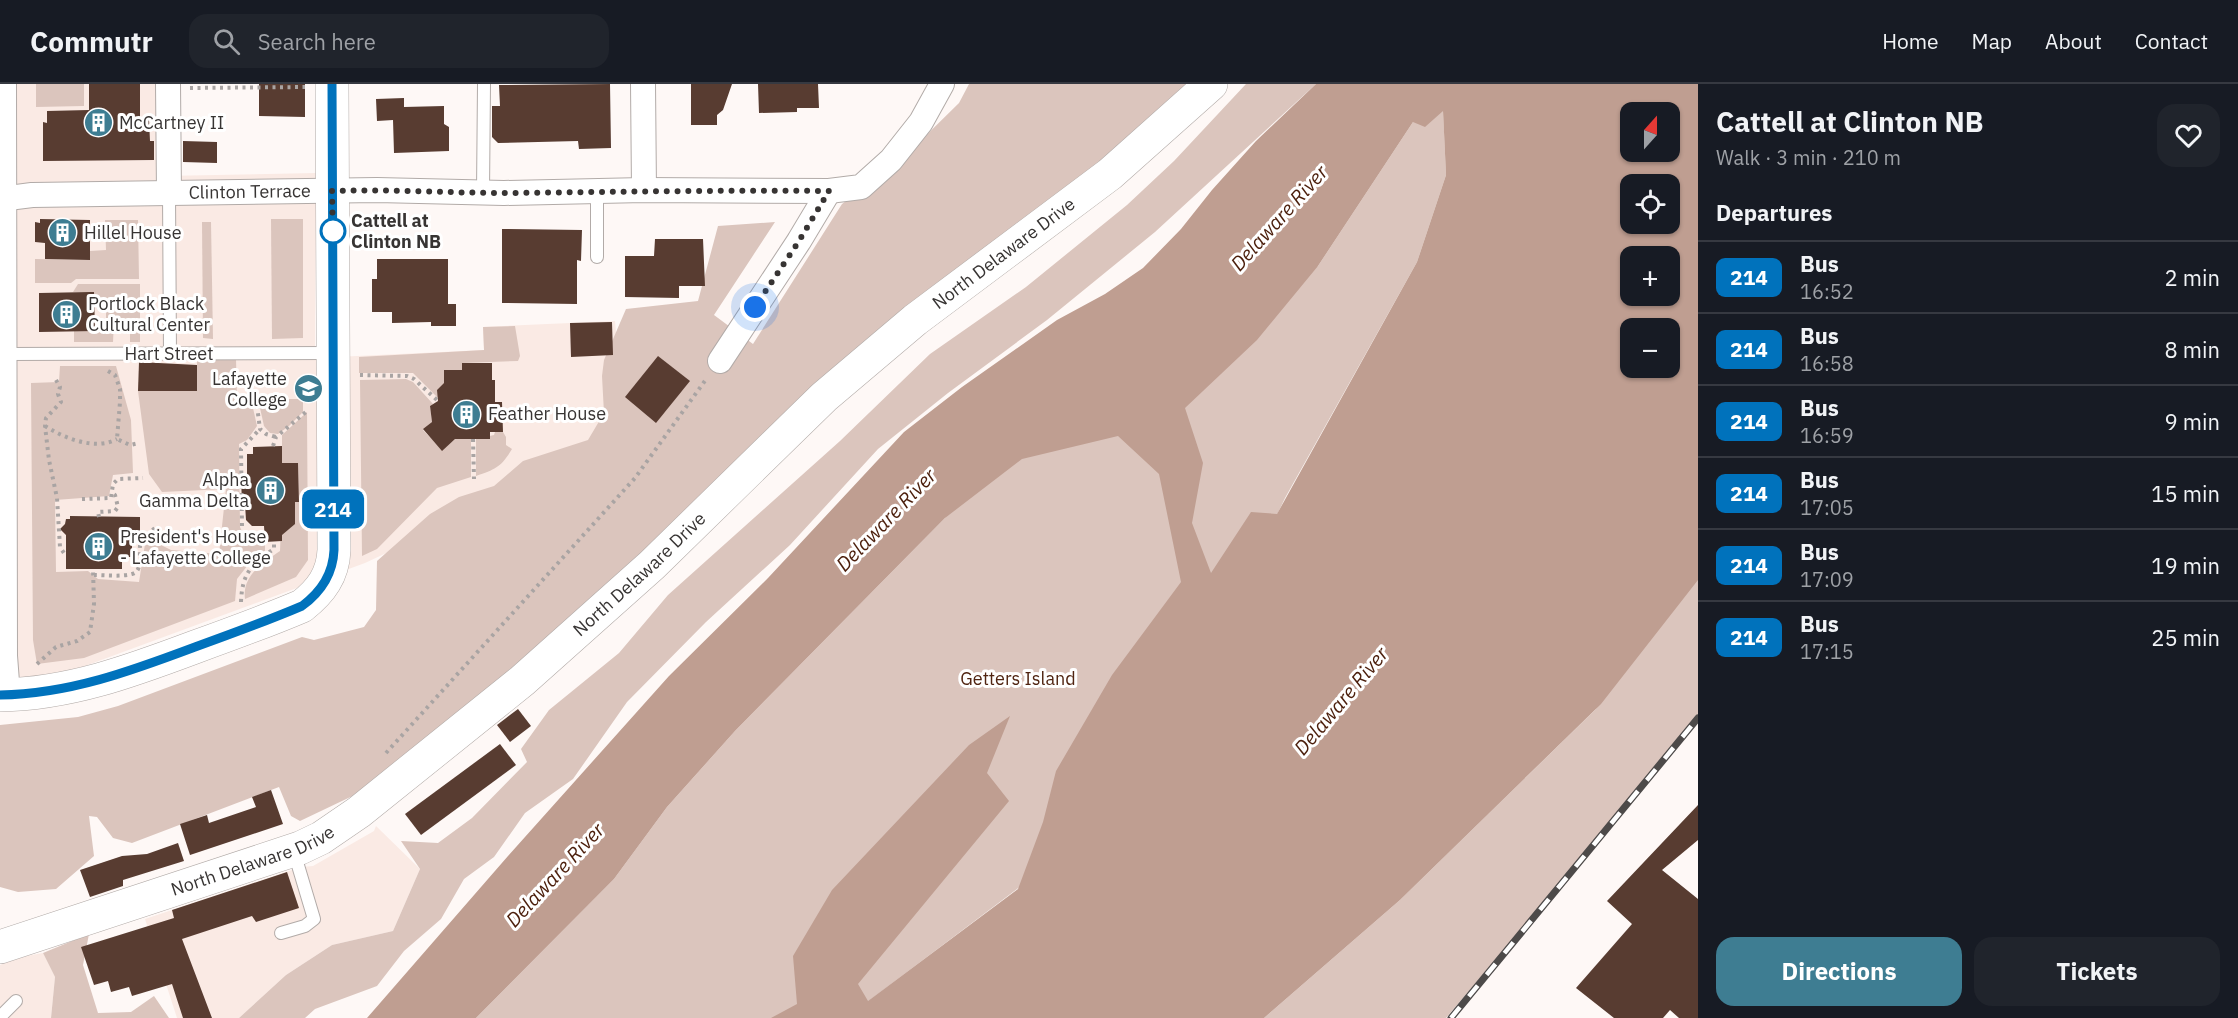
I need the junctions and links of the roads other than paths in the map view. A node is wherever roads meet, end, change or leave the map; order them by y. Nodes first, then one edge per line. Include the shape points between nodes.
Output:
1 (4, 84) edge
2 (484, 84) edge
3 (643, 84) edge
4 (942, 84) edge
5 (1211, 84) edge
6 (168, 86) edge
7 (320, 86) edge
8 (644, 190) junction
9 (332, 191) junction
10 (597, 191) junction
11 (829, 191) junction
12 (483, 192) junction
13 (169, 193) junction
14 (2, 199) edge
15 (597, 257) dead end
16 (333, 352) junction
17 (4, 354) junction
18 (170, 354) junction
19 (720, 361) road end
20 (3, 657) edge
21 (4, 695) edge
22 (294, 851) junction
23 (281, 933) dead end
24 (0, 946) edge
25 (16, 1001) dead end
26 (0, 1017) edge

1 - 14 street
2 - 12 lane
3 - 8 street
4 - 11 street, Clinton Terrace via 921,122 891,160 861,187
5 - 22 main road, North Delaware Drive via 1110,174 915,320 833,389 652,565 522,681 359,812
6 - 13 street
7 - 9 main road
8 - 10 street, Clinton Terrace
8 - 11 street, Clinton Terrace
9 - 12 street, Clinton Terrace
9 - 13 street, Clinton Terrace
9 - 16 main road
10 - 12 street, Clinton Terrace
10 - 15 lane
11 - 19 street
13 - 14 street, Clinton Terrace
13 - 18 lane
14 - 17 street
16 - 18 lane, Hart Street
16 - 21 main road via 334,550 326,580 313,598 302,606 156,662 84,685
17 - 18 lane, Hart Street
17 - 20 street
20 - 21 street
22 - 23 lane via 314,919
22 - 24 main road, North Delaware Drive
25 - 26 lane

